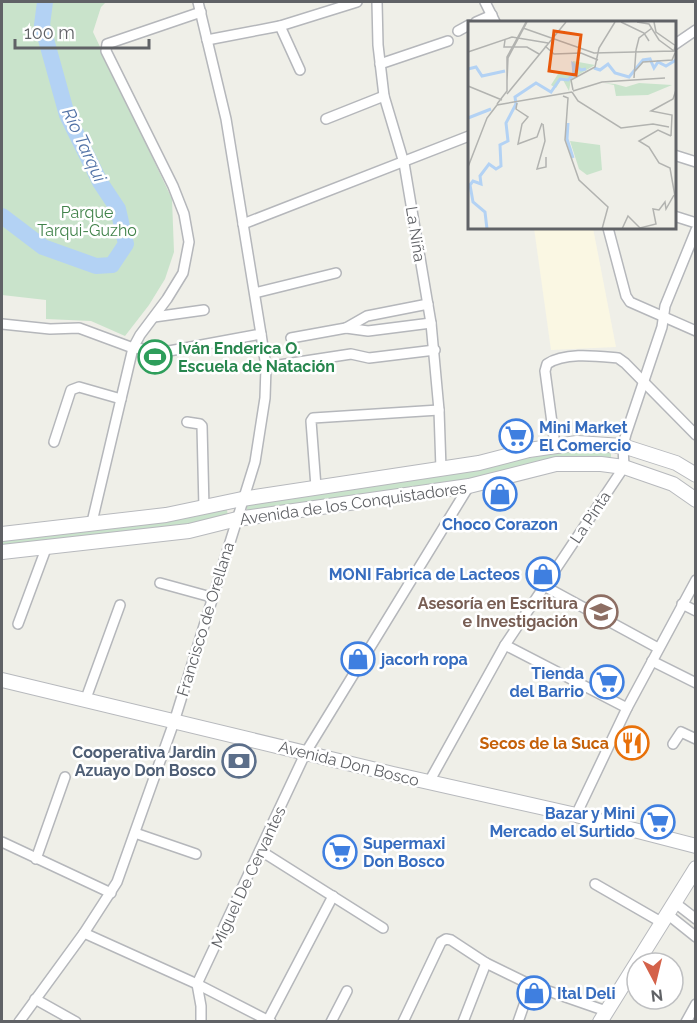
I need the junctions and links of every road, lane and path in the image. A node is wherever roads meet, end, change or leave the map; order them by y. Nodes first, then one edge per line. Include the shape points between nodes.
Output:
1 (198, 2) edge
2 (357, 2) edge
3 (377, 2) edge
4 (485, 2) edge
5 (201, 12) junction
6 (494, 19) edge
7 (280, 26) junction
8 (468, 26) edge
9 (696, 30) edge
10 (458, 31) dead end
11 (207, 40) junction
12 (448, 41) dead end
13 (676, 44) edge
14 (380, 64) junction
15 (300, 70) dead end
16 (384, 96) junction
17 (326, 119) dead end
18 (468, 136) edge
19 (676, 155) edge
20 (696, 162) edge
21 (404, 163) junction
22 (676, 217) edge
23 (243, 224) junction
24 (609, 230) edge
25 (695, 230) edge
26 (685, 258) junction
27 (696, 263) edge
28 (336, 273) dead end
29 (255, 293) junction
30 (428, 304) junction
31 (204, 310) dead end
32 (663, 316) junction
33 (154, 317) junction
34 (431, 323) junction
35 (2, 324) edge
36 (346, 328) junction
37 (696, 331) edge
38 (261, 334) junction
39 (291, 338) dead end
40 (133, 348) junction
41 (435, 350) junction
42 (266, 368) junction
43 (643, 382) junction
44 (121, 399) junction
45 (439, 410) junction
46 (187, 423) dead end
47 (696, 435) edge
48 (54, 442) dead end
49 (555, 445) junction
50 (622, 446) junction
51 (624, 467) junction
52 (441, 469) junction
53 (696, 475) edge
54 (469, 486) junction
55 (316, 488) junction
56 (242, 500) junction
57 (696, 500) edge
58 (204, 508) junction
59 (237, 519) junction
60 (92, 522) junction
61 (2, 534) edge
62 (47, 546) junction
63 (2, 552) edge
64 (696, 580) edge
65 (159, 583) dead end
66 (544, 586) junction
67 (211, 597) junction
68 (682, 604) junction
69 (120, 605) dead end
70 (696, 611) edge
71 (18, 624) dead end
72 (505, 645) junction
73 (658, 648) junction
74 (652, 661) junction
75 (2, 680) edge
76 (696, 683) edge
77 (85, 701) junction
78 (627, 708) junction
79 (174, 722) junction
80 (686, 722) dead end
81 (681, 732) junction
82 (696, 739) edge
83 (674, 744) dead end
84 (306, 752) junction
85 (65, 777) dead end
86 (429, 782) junction
87 (576, 815) junction
88 (135, 832) junction
89 (2, 842) edge
90 (696, 846) edge
91 (261, 851) junction
92 (196, 854) dead end
93 (36, 859) junction
94 (696, 868) edge
95 (594, 884) dead end
96 (111, 893) junction
97 (333, 896) junction
98 (667, 912) junction
99 (696, 919) edge
100 (383, 928) dead end
101 (84, 933) junction
102 (696, 937) edge
103 (486, 963) junction
104 (197, 984) junction
105 (531, 985) junction
106 (347, 991) dead end
107 (35, 999) junction
108 (696, 1004) edge
109 (603, 1016) edge
110 (269, 1021) edge
111 (19, 1022) edge
112 (76, 1022) edge
113 (201, 1022) edge
114 (331, 1022) edge
115 (403, 1022) edge
116 (463, 1022) edge
117 (518, 1022) edge
118 (686, 1022) edge

1 - 5 street, Francisco de Orellana
2 - 7 street
3 - 14 street, La Niña
4 - 6 street
5 - 11 street, Francisco de Orellana
5 - 33 street via 107,44 106,51 173,186 188,229 183,273
7 - 11 street
7 - 15 street
8 - 10 street
9 - 13 street
11 - 23 street, Francisco de Orellana via 226,119
12 - 14 street
14 - 16 street, La Niña
16 - 17 street
16 - 21 street, La Niña
18 - 21 street
19 - 20 street
21 - 23 street
21 - 30 street, La Niña
22 - 25 street
23 - 29 street, Francisco de Orellana
24 - 32 street via 626,296 634,305
25 - 26 street
26 - 27 street
26 - 32 street
28 - 29 street
29 - 38 street, Francisco de Orellana
30 - 34 street, La Niña
30 - 36 street via 367,316
31 - 33 street
32 - 37 street
32 - 43 street
33 - 40 street
34 - 36 street via 368,331
34 - 41 street, La Niña
35 - 40 street via 79,328
36 - 39 street
38 - 40 street via 169,351
38 - 42 street, Francisco de Orellana
40 - 44 street
41 - 42 street via 369,358 351,354
41 - 45 street, La Niña
42 - 56 street, Francisco de Orellana via 261,432
43 - 47 street
43 - 49 street via 618,358 565,357 547,364
43 - 50 street
44 - 48 street via 79,387 71,390
44 - 60 street
45 - 52 street, La Niña
45 - 55 street via 313,417
46 - 58 street via 202,426
49 - 50 main road, Avenida de los Conquistadores
49 - 52 main road, Avenida de los Conquistadores
50 - 51 street
50 - 53 main road, Avenida de los Conquistadores via 676,463
51 - 54 main road, Avenida de los Conquistadores via 556,464
51 - 57 main road, Avenida de los Conquistadores via 673,484
51 - 66 street, La Pinta
52 - 55 main road, Avenida de los Conquistadores
54 - 59 main road, Avenida de los Conquistadores
54 - 84 street, Miguel De Cervantes
55 - 56 main road, Avenida de los Conquistadores
56 - 58 main road, Avenida de los Conquistadores
56 - 59 street, Francisco de Orellana
58 - 60 main road, Avenida de los Conquistadores
59 - 62 main road, Avenida de los Conquistadores via 189,531
59 - 67 street, Francisco de Orellana
60 - 61 main road, Avenida de los Conquistadores
62 - 63 main road, Avenida de los Conquistadores
62 - 71 street
64 - 68 street
65 - 67 street
66 - 72 street, La Pinta
66 - 73 street
67 - 79 street, Francisco de Orellana
68 - 70 street
68 - 73 street
69 - 77 street
72 - 78 street
72 - 86 street, La Pinta
73 - 74 street
74 - 76 street
74 - 78 street
75 - 77 main road, Avenida Don Bosco
77 - 79 main road, Avenida Don Bosco
78 - 87 street
79 - 84 main road, Avenida Don Bosco
79 - 88 street, Francisco de Orellana
80 - 81 street
81 - 82 street
81 - 83 street
84 - 86 main road, Avenida Don Bosco
84 - 91 street, Miguel De Cervantes
85 - 93 street
86 - 87 main road, Avenida Don Bosco
87 - 90 main road, Avenida Don Bosco
88 - 92 street
88 - 96 street, Francisco de Orellana
89 - 93 street
91 - 97 street
91 - 104 street, Miguel De Cervantes
93 - 96 street
94 - 98 main road
95 - 98 street
96 - 101 street, Francisco de Orellana
97 - 100 street
97 - 110 street
98 - 99 street
98 - 102 street
98 - 109 main road
101 - 104 street
101 - 107 street, Francisco de Orellana
103 - 105 street
103 - 115 street via 451,940 441,942
103 - 116 street
104 - 110 street
104 - 113 street
105 - 109 street
105 - 117 street
106 - 114 street
107 - 111 street, Francisco de Orellana
107 - 112 street
108 - 118 street

